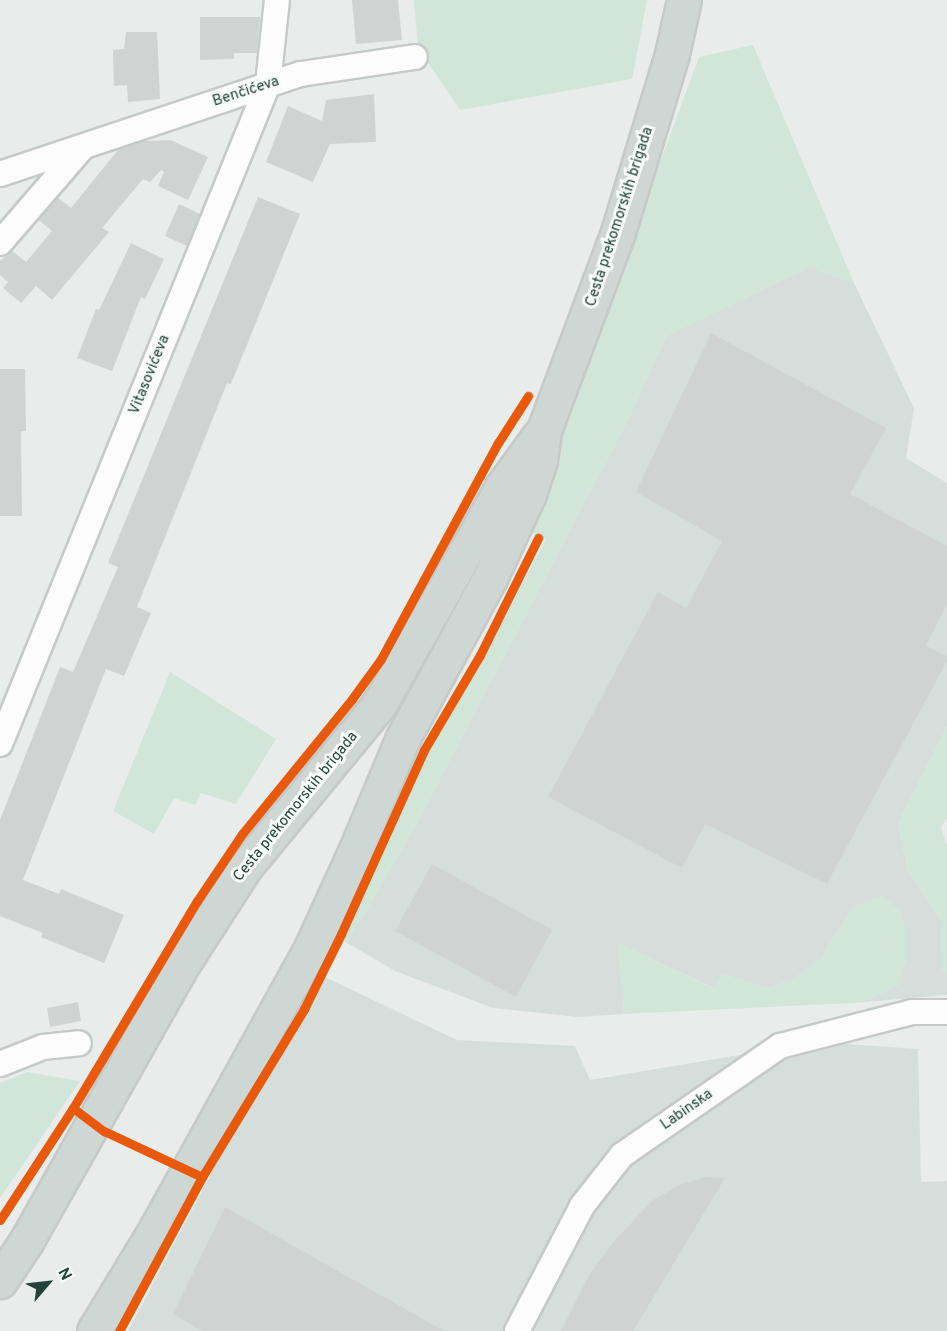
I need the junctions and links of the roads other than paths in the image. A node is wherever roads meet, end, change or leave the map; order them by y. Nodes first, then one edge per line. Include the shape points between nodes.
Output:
1 (277, 0) edge
2 (684, 0) edge
3 (415, 57) dead end
4 (268, 84) junction
5 (82, 148) junction
6 (0, 174) edge
7 (0, 243) edge
8 (544, 430) junction
9 (0, 744) edge
10 (947, 1012) edge
11 (79, 1043) dead end
12 (0, 1064) edge
13 (0, 1281) edge
14 (94, 1331) edge
15 (517, 1331) edge

1 - 4 street, Vitasovićeva
2 - 8 main road, Cesta prekomorskih brigada via 672,54 618,232
3 - 4 street, Benčićeva via 301,74
4 - 5 street, Benčićeva
4 - 9 street, Vitasovićeva
5 - 6 street, Benčićeva
5 - 7 street
8 - 13 main road, Cesta prekomorskih brigada via 502,487 380,703 245,867 180,968
8 - 14 main road, Cesta prekomorskih brigada via 530,494 490,578 403,738 311,948 156,1229
10 - 15 street, Labinska via 912,1012 780,1046 622,1155 582,1206
11 - 12 street via 43,1047

